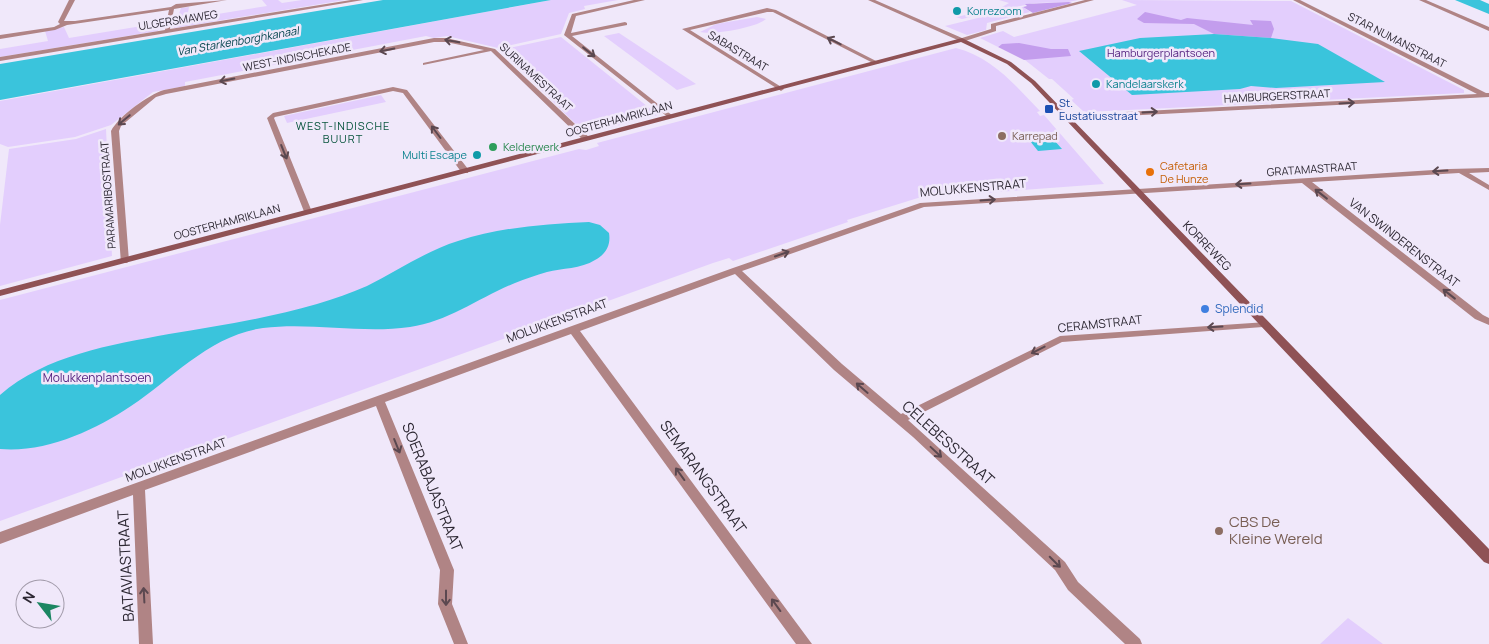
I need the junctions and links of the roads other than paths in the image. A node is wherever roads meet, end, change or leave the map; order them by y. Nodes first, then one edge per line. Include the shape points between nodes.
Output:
1 (72, 0) edge
2 (168, 0) edge
3 (181, 0) edge
4 (224, 0) edge
5 (360, 0) edge
6 (642, 0) edge
7 (871, 0) edge
8 (1091, 0) edge
9 (1296, 0) edge
10 (1422, 0) edge
11 (172, 8) junction
12 (65, 24) junction
13 (625, 24) dead end
14 (1489, 29) edge
15 (167, 32) junction
16 (567, 35) junction
17 (0, 37) edge
18 (434, 40) joint
19 (962, 40) junction
20 (493, 50) junction
21 (0, 60) edge
22 (877, 63) junction
23 (425, 64) dead end
24 (781, 88) junction
25 (164, 92) joint
26 (1488, 96) edge
27 (671, 117) junction
28 (1066, 117) junction
29 (587, 139) junction
30 (1489, 170) edge
31 (465, 171) junction
32 (1462, 172) junction
33 (1305, 181) junction
34 (1489, 188) edge
35 (1136, 190) junction
36 (308, 212) junction
37 (124, 261) junction
38 (736, 270) junction
39 (0, 293) edge
40 (1489, 322) edge
41 (1263, 324) junction
42 (574, 330) junction
43 (379, 400) junction
44 (899, 420) junction
45 (139, 488) junction
46 (0, 538) edge
47 (1489, 558) edge
48 (146, 644) edge
49 (461, 644) edge
50 (805, 644) edge
51 (1135, 644) edge

1 - 12 street via 61,22
2 - 11 street via 166,6
3 - 11 street
4 - 11 street
5 - 15 street, ULGERSMAWEG
6 - 16 street via 574,16
7 - 19 street, KORREWEG
8 - 19 street, OOSTERHAMRIKLAAN via 993,25 994,30
9 - 26 street, STAR NUMANSTRAAT
10 - 14 street
11 - 12 street
11 - 15 street
12 - 17 street
13 - 16 street
15 - 21 street, ULGERSMAWEG
16 -> 27 street
20 -> 18 street, SURINAMESTRAAT
18 -> 25 street, WEST-INDISCHEKADE
19 - 22 street, OOSTERHAMRIKLAAN
19 - 28 street, KORREWEG via 1009,63 1033,82
20 - 23 street
20 - 29 street, SURINAMESTRAAT
22 - 24 street, OOSTERHAMRIKLAAN
22 -> 24 street, SABASTRAAT via 774,11 685,29
24 - 27 street, OOSTERHAMRIKLAAN
25 -> 37 street, PARAMARIBOSTRAAT via 154,96 115,131
28 -> 26 street, HAMBURGERSTRAAT
27 - 29 street, OOSTERHAMRIKLAAN
28 - 35 street, KORREWEG
29 - 31 street, OOSTERHAMRIKLAAN
30 - 32 street, GRATAMASTRAAT
31 - 36 street, OOSTERHAMRIKLAAN
31 -> 36 street via 405,91 400,89 281,113 270,118
32 -> 33 street, GRATAMASTRAAT
32 - 34 street
33 -> 35 street, GRATAMASTRAAT
40 -> 33 street, VAN SWINDERENSTRAAT
38 -> 35 street, MOLUKKENSTRAAT via 923,205
35 - 41 street, KORREWEG
36 - 37 street, OOSTERHAMRIKLAAN
37 - 39 street, OOSTERHAMRIKLAAN
38 - 42 street, MOLUKKENSTRAAT
44 -> 38 street, CELEBESSTRAAT
41 -> 44 street, CERAMSTRAAT via 1060,339
41 - 47 street, KORREWEG
42 - 43 street, MOLUKKENSTRAAT
50 -> 42 street, SEMARANGSTRAAT
43 - 45 street, MOLUKKENSTRAAT
43 -> 49 street, SOERABAJASTRAAT via 447,570 445,604
44 -> 51 street, CELEBESSTRAAT via 1060,566 1073,586
45 - 46 street, MOLUKKENSTRAAT
48 -> 45 street, BATAVIASTRAAT

